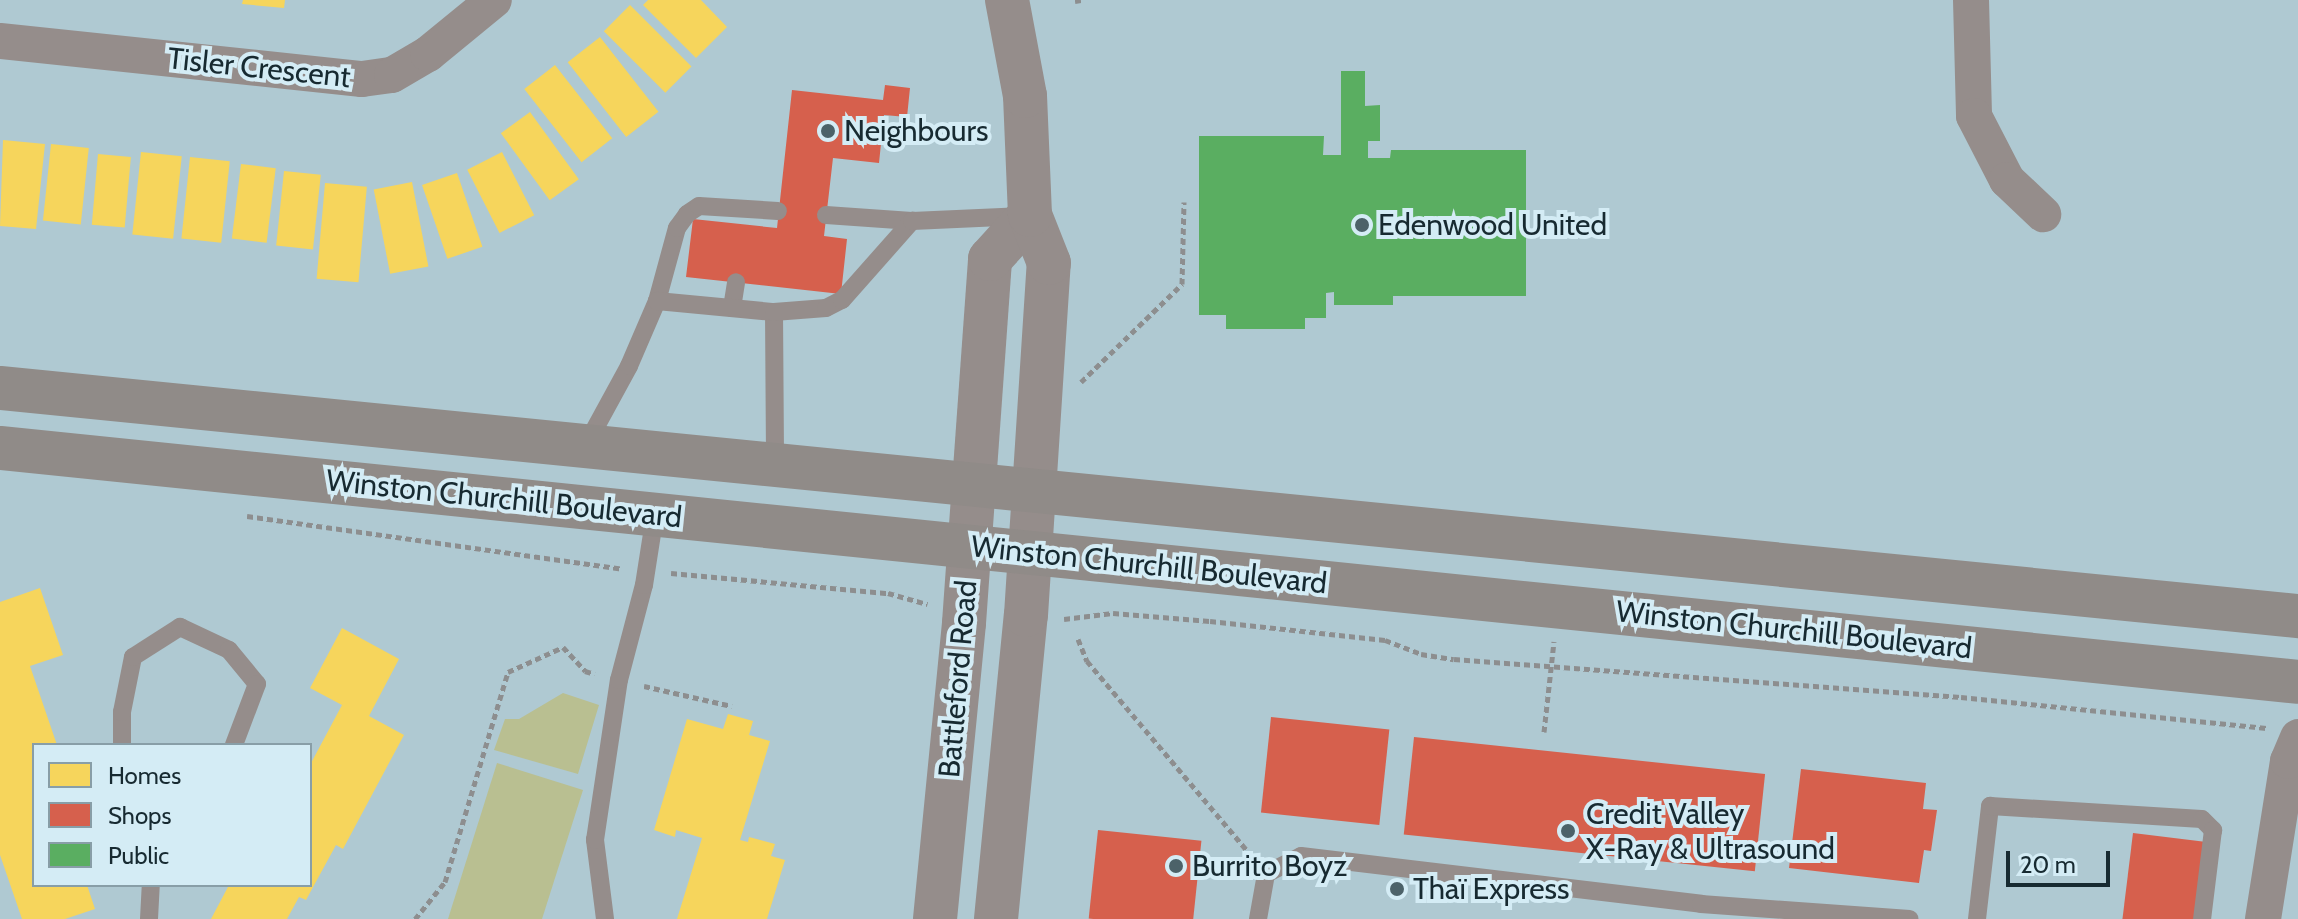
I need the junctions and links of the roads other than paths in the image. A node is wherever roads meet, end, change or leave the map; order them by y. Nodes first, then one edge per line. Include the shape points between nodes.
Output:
1 (494, 0) edge
2 (1007, 0) edge
3 (1971, 0) edge
4 (0, 41) edge
5 (778, 211) dead end
6 (2043, 214) dead end
7 (826, 215) dead end
8 (1030, 215) junction
9 (912, 221) junction
10 (736, 282) dead end
11 (802, 289) dead end
12 (657, 301) junction
13 (732, 308) junction
14 (801, 310) junction
15 (774, 312) junction
16 (0, 388) edge
17 (586, 445) junction
18 (0, 448) edge
19 (775, 464) junction
20 (974, 483) junction
21 (1036, 489) junction
22 (655, 515) junction
23 (970, 547) junction
24 (1031, 554) junction
25 (2298, 616) edge
26 (2298, 682) edge
27 (2298, 737) edge
28 (122, 743) edge
29 (235, 743) edge
30 (151, 887) edge
31 (1723, 913) edge
32 (149, 919) edge
33 (605, 919) edge
34 (935, 919) edge
35 (996, 919) edge
36 (1258, 919) edge
37 (1909, 919) edge
38 (1977, 919) edge
39 (2202, 919) edge
40 (2263, 919) edge

1 - 4 street, Tisler Crescent via 428,54 392,75 362,79
2 - 8 street, Battleford Road via 1025,96
3 - 6 street via 1974,116 2007,180
5 - 12 lane via 743,217 699,206 687,214 677,228
7 - 9 lane
8 - 9 lane
8 - 20 street, Battleford Road via 990,259
8 - 21 street, Battleford Road via 1049,263
9 - 14 lane via 842,300
10 - 13 lane
11 - 14 lane
12 - 13 lane
12 - 17 lane
13 - 15 lane
14 - 15 lane
15 - 19 lane
16 - 17 main road, Winston Churchill Boulevard
17 - 19 main road, Winston Churchill Boulevard
18 - 22 main road, Winston Churchill Boulevard
19 - 20 main road, Winston Churchill Boulevard
20 - 21 main road, Winston Churchill Boulevard
20 - 23 street, Battleford Road
21 - 24 street, Battleford Road
21 - 25 main road, Winston Churchill Boulevard
22 - 23 main road, Winston Churchill Boulevard
22 - 33 lane via 644,585 619,680 595,840
23 - 24 main road, Winston Churchill Boulevard
23 - 34 street, Battleford Road
24 - 26 main road, Winston Churchill Boulevard
24 - 35 street, Battleford Road
27 - 40 street via 2288,761
28 - 29 lane via 133,657 180,627 229,650 257,684
30 - 32 lane
31 - 36 lane via 1301,856 1266,874
31 - 37 lane
38 - 39 lane via 1990,806 2202,819 2213,830

